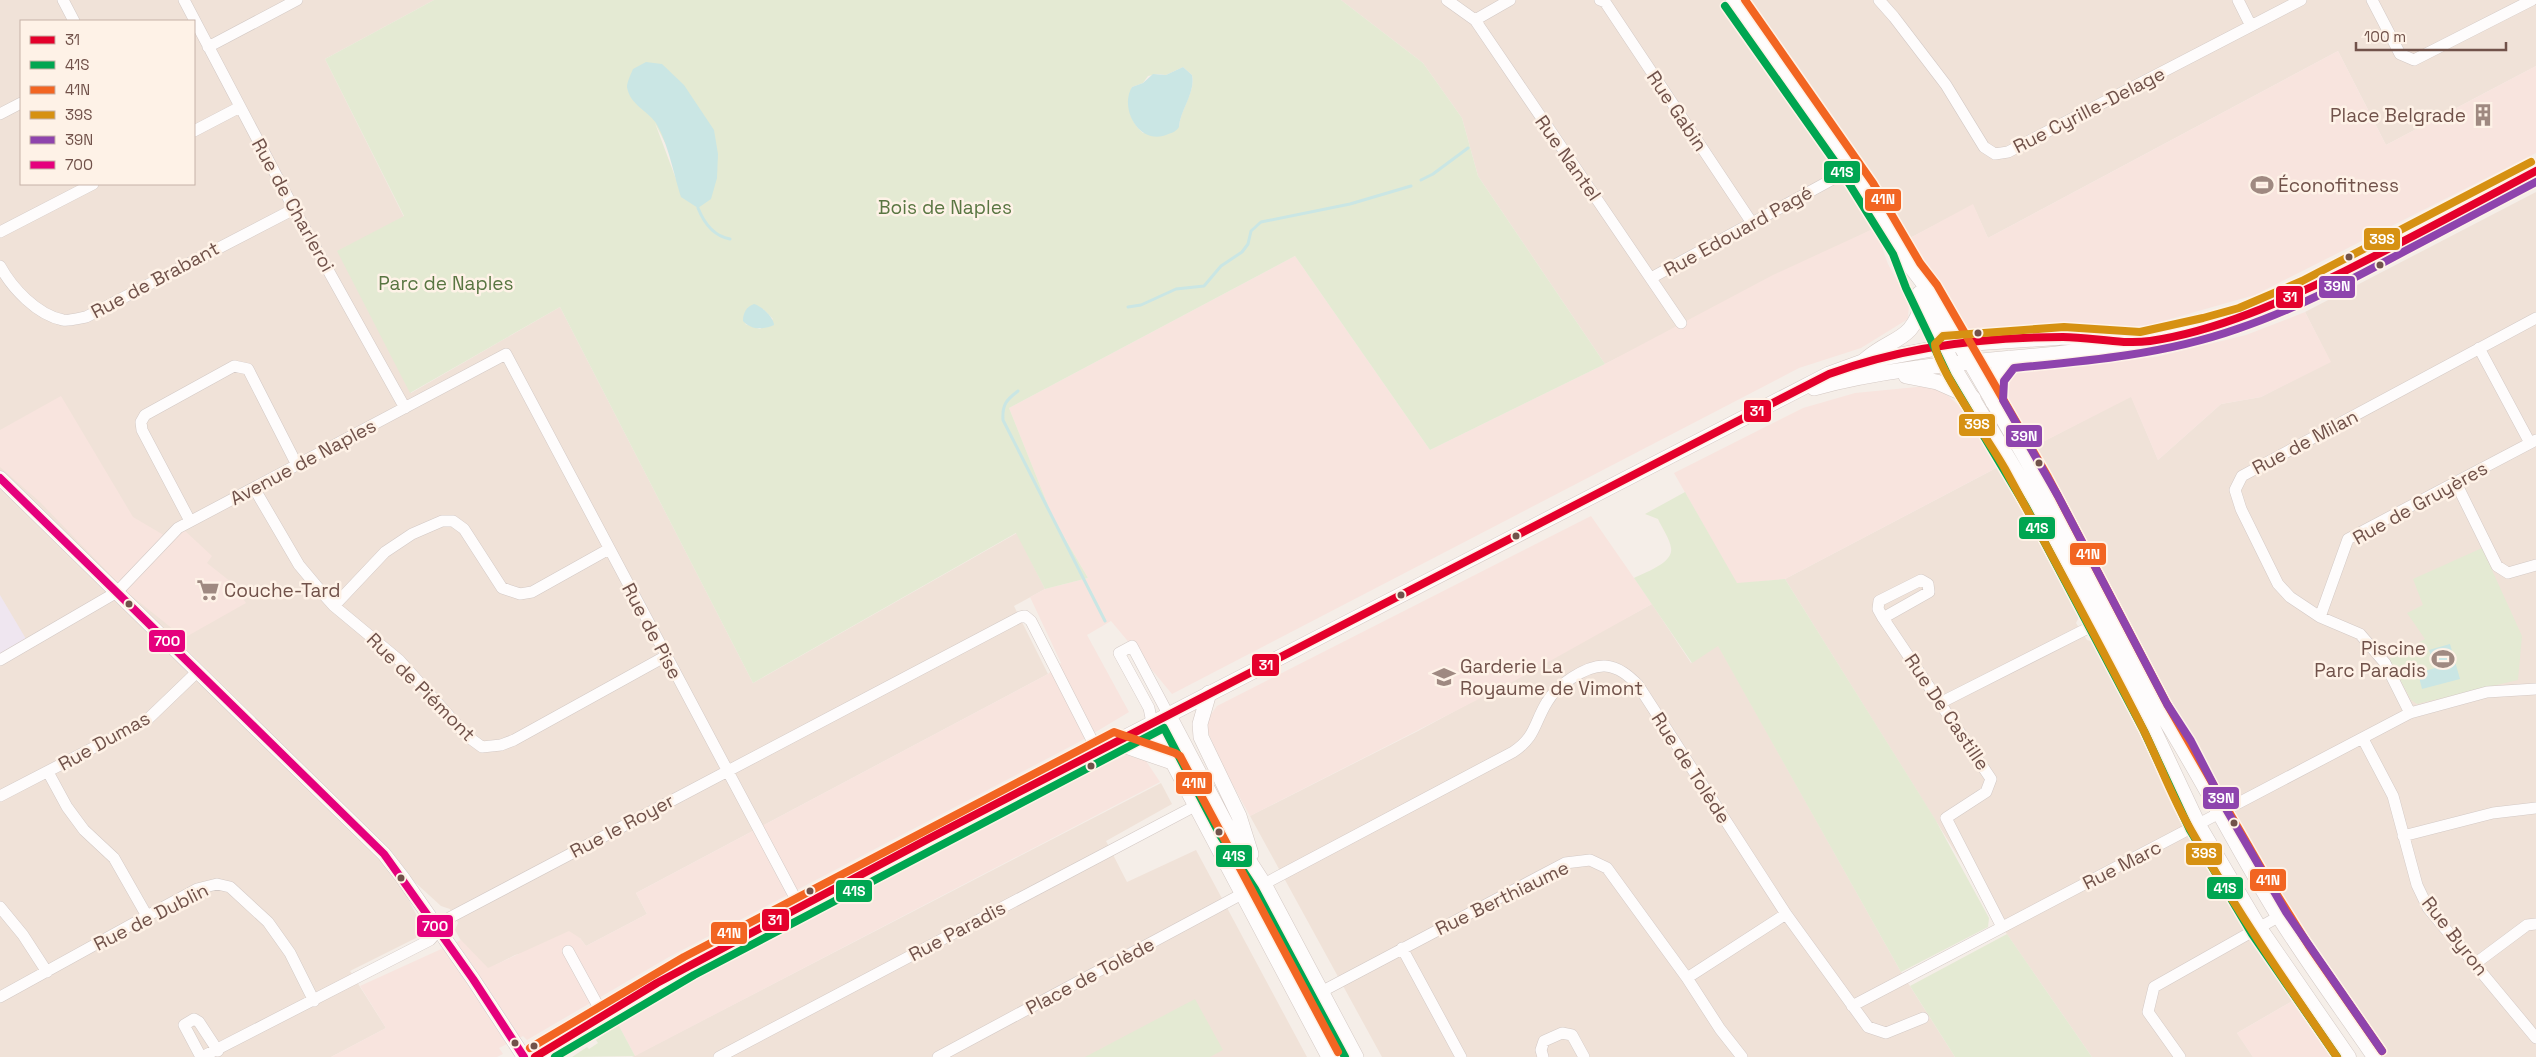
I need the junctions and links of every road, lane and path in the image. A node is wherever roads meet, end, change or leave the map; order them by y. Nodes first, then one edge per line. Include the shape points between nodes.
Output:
1 (63, 0) edge
2 (184, 0) edge
3 (297, 0) edge
4 (1447, 0) edge
5 (1510, 0) edge
6 (1600, 0) edge
7 (1733, 0) edge
8 (1879, 0) edge
9 (2238, 0) edge
10 (2301, 0) edge
11 (2372, 0) edge
12 (2532, 0) edge
13 (73, 20) edge
14 (194, 20) edge
15 (1475, 20) junction
16 (195, 22) edge
17 (2251, 26) junction
18 (208, 47) junction
19 (20, 104) edge
20 (240, 107) junction
21 (0, 114) edge
22 (195, 130) edge
23 (1850, 167) junction
24 (2536, 171) edge
25 (90, 185) edge
26 (294, 208) junction
27 (1752, 223) junction
28 (0, 232) edge
29 (0, 266) edge
30 (1912, 269) junction
31 (1651, 278) junction
32 (1923, 300) junction
33 (2536, 318) edge
34 (1681, 323) dead end
35 (2141, 342) junction
36 (1952, 345) junction
37 (2479, 348) junction
38 (506, 354) joint
39 (2009, 358) junction
40 (1862, 362) junction
41 (1961, 363) junction
42 (1890, 374) junction
43 (1973, 398) junction
44 (1777, 400) junction
45 (1993, 402) junction
46 (404, 408) junction
47 (2533, 441) edge
48 (297, 466) junction
49 (2456, 481) junction
50 (3, 484) edge
51 (254, 488) junction
52 (190, 521) junction
53 (608, 548) junction
54 (2536, 565) edge
55 (117, 592) junction
56 (334, 606) junction
57 (2320, 617) junction
58 (1883, 618) dead end
59 (2104, 620) junction
60 (666, 656) junction
61 (0, 660) edge
62 (198, 671) junction
63 (2536, 689) edge
64 (1209, 693) junction
65 (1942, 702) junction
66 (2410, 713) junction
67 (1168, 714) junction
68 (1152, 723) junction
69 (2362, 739) junction
70 (1114, 742) junction
71 (1097, 750) junction
72 (1172, 762) junction
73 (727, 770) junction
74 (48, 772) junction
75 (0, 796) edge
76 (1195, 806) junction
77 (2536, 808) edge
78 (2217, 814) junction
79 (2199, 825) junction
80 (2403, 836) junction
81 (1260, 878) junction
82 (1242, 894) junction
83 (800, 907) junction
84 (0, 908) edge
85 (1786, 914) junction
86 (147, 916) junction
87 (2278, 917) junction
88 (2536, 924) edge
89 (2002, 927) junction
90 (2260, 928) junction
91 (439, 930) junction
92 (1402, 948) junction
93 (568, 951) dead end
94 (2476, 963) junction
95 (47, 972) junction
96 (1687, 978) junction
97 (1321, 992) junction
98 (0, 997) edge
99 (314, 1002) junction
100 (1300, 1003) junction
101 (1852, 1006) junction
102 (603, 1015) junction
103 (1923, 1018) dead end
104 (2536, 1038) edge
105 (218, 1050) junction
106 (202, 1057) edge
107 (524, 1057) edge
108 (535, 1057) edge
109 (719, 1057) edge
110 (938, 1057) edge
111 (1329, 1057) edge
112 (1356, 1057) edge
113 (1461, 1057) edge
114 (1543, 1057) edge
115 (1584, 1057) edge
116 (1742, 1057) edge
117 (2180, 1057) edge
118 (2349, 1057) edge
119 (2374, 1057) edge

1 - 13 street
2 - 14 street, Rue de Charleroi
3 - 18 street
4 - 15 street, Rue Nantel
5 - 15 street
6 - 27 street, Rue Gabin via 1605,2
7 - 23 street
8 - 17 street, Rue Cyrille-Delage via 1946,85 1984,147 1999,154
9 - 17 street
10 - 17 street, Rue Cyrille-Delage
11 - 12 street via 2400,54 2414,60
15 - 31 street, Rue Nantel
16 - 18 street, Rue de Charleroi
18 - 20 street, Rue de Charleroi
19 - 21 street
20 - 22 street
20 - 26 street, Rue de Charleroi
23 - 27 street, Rue Edouard Pagé
23 - 30 street
24 - 35 main road via 2299,293 2220,324
25 - 28 street
26 - 29 street, Rue de Brabant via 86,317 64,321 46,314 10,284
26 - 46 street, Rue de Charleroi
27 - 31 street, Rue Edouard Pagé
30 - 32 street
30 - 36 street via 1928,290
31 - 34 street, Rue Nantel
32 - 36 street
32 - 40 main road via 1916,323 1908,333
33 - 37 street, Rue de Milan
35 - 36 main road via 2066,337
35 - 39 main road
36 - 40 main road
36 - 41 street
37 - 47 street
37 - 57 street, Rue de Milan via 2242,476 2235,490 2241,509 2278,584
38 - 46 street, Avenue de Naples
38 - 53 street, Rue de Pise
39 - 41 main road
39 - 45 main road via 1994,377
40 - 44 main road via 1829,374
41 - 42 main road
41 - 43 street
41 - 45 street
42 - 43 main road via 1933,381
42 - 44 main road via 1823,386
43 - 59 street
44 - 64 main road
45 - 59 street via 2049,501
46 - 48 street, Avenue de Naples
47 - 49 street, Rue de Gruyères
48 - 51 street, Avenue de Naples
48 - 52 street via 248,369 234,366 145,415 141,422 142,430
49 - 54 street via 2497,566 2508,573
49 - 57 street, Rue de Gruyères via 2348,539
50 - 55 street
51 - 52 street, Avenue de Naples
51 - 56 street, Rue de Piémont via 298,565
52 - 55 street, Avenue de Naples via 167,537
53 - 56 street via 532,592 520,594 502,588 464,529 453,521 442,521 412,534 385,552
53 - 60 street, Rue de Pise
55 - 61 street, Avenue de Naples
55 - 62 street
56 - 60 street, Rue de Piémont via 399,660 467,736 482,746 501,745 514,740
57 - 66 street, Rue de Milan via 2360,634 2385,663
58 - 65 street, Rue De Castille
59 - 65 street
59 - 78 street
59 - 79 street
60 - 73 street, Rue de Pise
62 - 74 street, Rue Dumas via 146,720
62 - 91 street via 384,854
63 - 66 street, Rue Marc via 2487,692
64 - 67 main road
64 - 81 main road via 1200,724 1201,737 1240,816
65 - 89 street, Rue De Castille via 1991,779 1986,792 1946,818
66 - 69 street, Rue Marc
67 - 68 main road
67 - 68 street via 1132,646 1119,653 1149,708
67 - 81 main road via 1229,830
68 - 70 main road
68 - 72 main road
69 - 78 street, Rue Marc
69 - 80 street, Rue Byron via 2393,796
70 - 71 main road
70 - 72 main road
71 - 73 street, Rue le Royer via 1025,616 1011,620
71 - 83 main road
72 - 76 main road
73 - 83 street, Rue de Pise
73 - 91 street, Rue le Royer via 449,918
74 - 75 street, Rue Dumas
74 - 86 street via 84,830 114,858
76 - 82 main road
76 - 109 street, Rue Paradis
77 - 80 street via 2493,813
78 - 79 street, Rue Marc
78 - 87 street
79 - 89 street, Rue Marc
79 - 90 street
80 - 94 street, Rue Byron via 2417,885 2428,908
81 - 85 street, Rue de Tolède via 1513,752 1527,743 1555,690 1569,679 1603,666 1621,671 1638,686
81 - 97 main road
82 - 100 main road
82 - 110 street, Place de Tolède
83 - 102 main road
84 - 95 street via 23,935
85 - 96 street
85 - 101 street, Rue de Tolède
86 - 95 street, Rue de Dublin
86 - 99 street, Rue de Dublin via 198,889 217,884 230,887 268,922 290,953
87 - 90 street
87 - 119 street
88 - 94 street via 2526,925
89 - 101 street, Rue Marc
90 - 117 street via 2154,987 2148,1012
90 - 118 street
91 - 99 street, Rue le Royer via 430,940
91 - 107 street
92 - 96 street, Rue Berthiaume via 1565,862 1590,860 1607,868
92 - 97 street, Rue Berthiaume
92 - 113 street
93 - 102 street
94 - 104 street, Rue Byron
95 - 98 street, Rue de Dublin
96 - 116 street, Rue Berthiaume
97 - 100 street, Rue Berthiaume
97 - 112 main road
99 - 105 street, Rue le Royer
100 - 111 main road
101 - 103 street, Rue de Tolède via 1868,1027 1886,1033
102 - 108 main road
105 - 106 street, Rue le Royer
105 - 106 street, Rue le Royer via 199,1022 194,1019 187,1021 185,1031
114 - 115 street via 1544,1041 1562,1033 1572,1036

